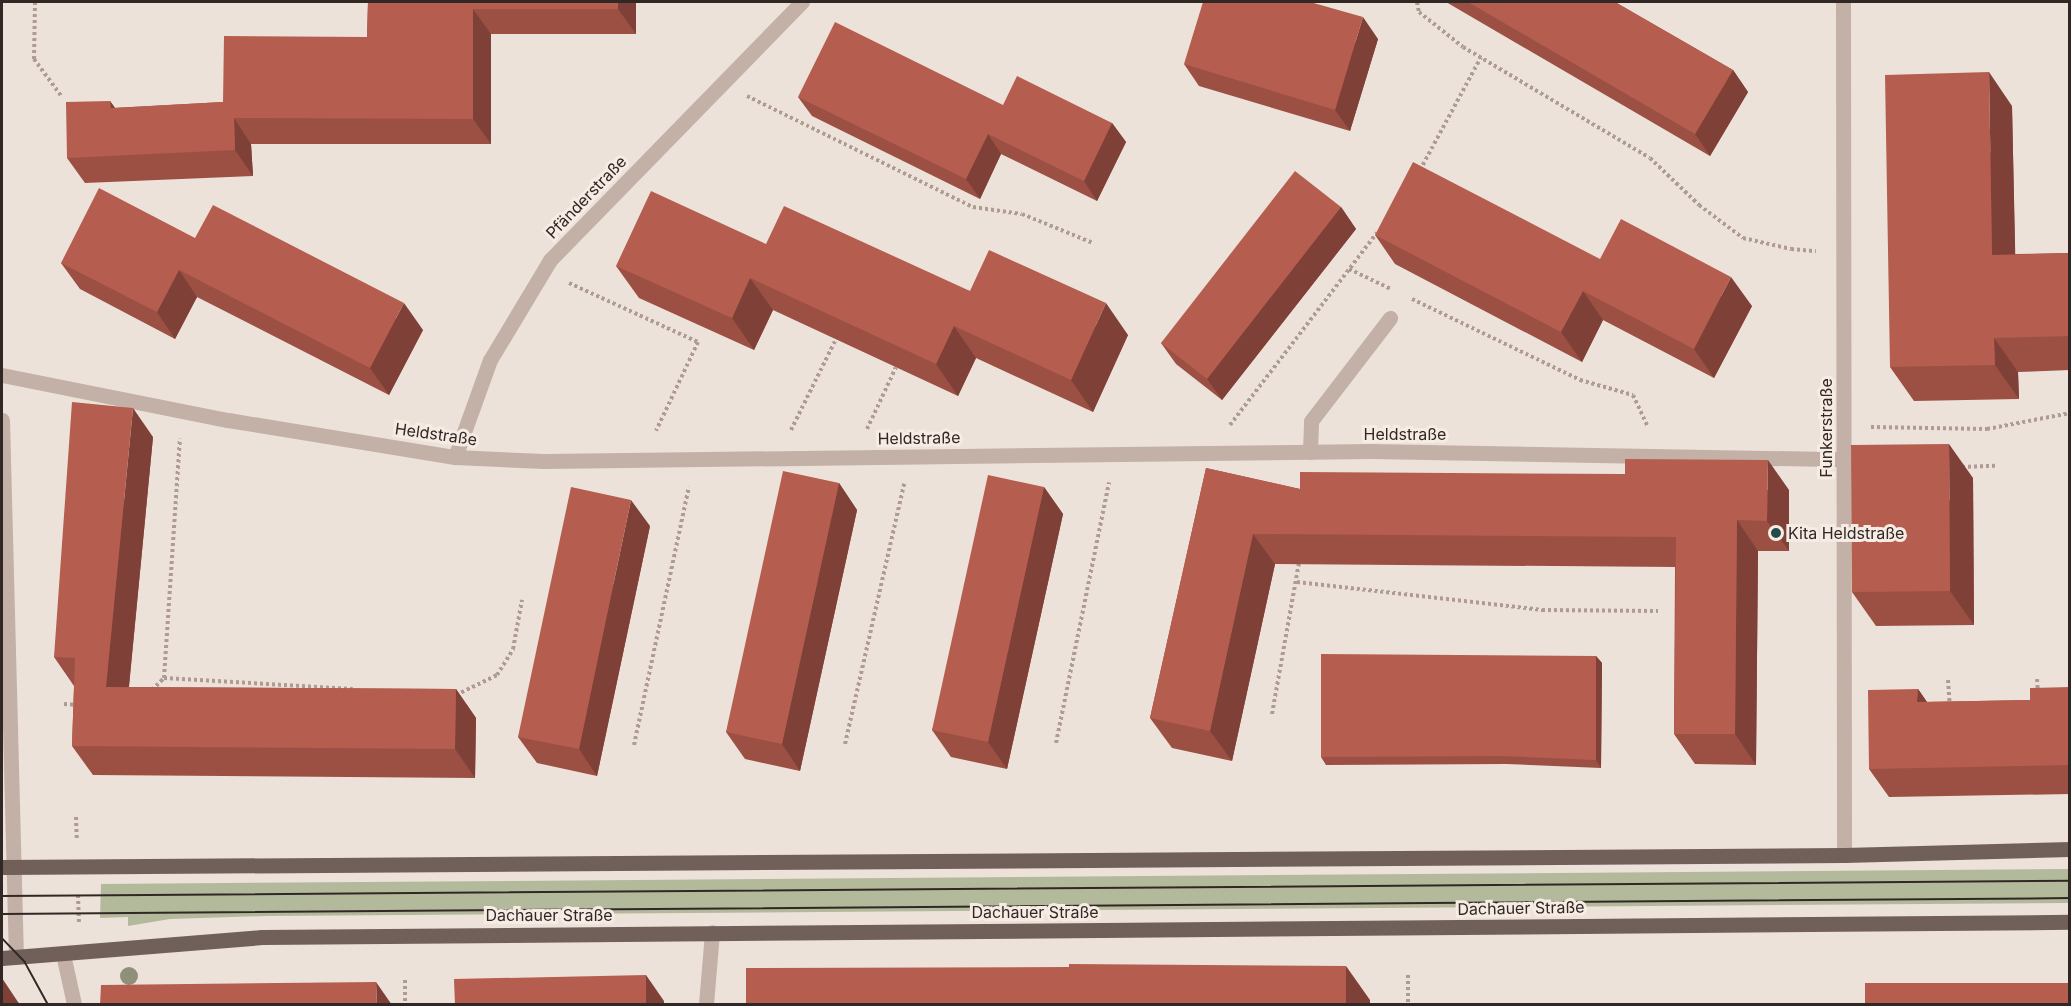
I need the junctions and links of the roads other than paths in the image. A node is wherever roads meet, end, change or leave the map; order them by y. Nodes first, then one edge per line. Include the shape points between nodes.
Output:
1 (802, 2) edge
2 (1843, 2) edge
3 (1390, 318) dead end
4 (2, 375) edge
5 (2, 420) edge
6 (1310, 452) junction
7 (455, 457) junction
8 (1844, 459) junction
9 (3, 573) edge
10 (2070, 849) edge
11 (1844, 855) junction
12 (7, 867) edge
13 (2070, 922) edge
14 (712, 932) junction
15 (63, 954) junction
16 (9, 958) edge
17 (74, 1005) edge
18 (706, 1005) edge

1 - 7 street, Pfänderstraße via 550,260 490,360
2 - 8 street, Funkerstraße
3 - 6 street via 1311,421
4 - 7 street, Heldstraße via 182,411
5 - 9 street
6 - 7 street, Heldstraße via 640,460
6 - 8 street, Heldstraße
8 - 11 street, Funkerstraße
9 - 12 street
10 - 11 main road
11 - 12 main road
12 - 16 street
13 - 14 main road, Dachauer Straße
14 - 15 main road, Dachauer Straße via 262,937
14 - 18 street
15 - 16 main road, Dachauer Straße
15 - 17 street

